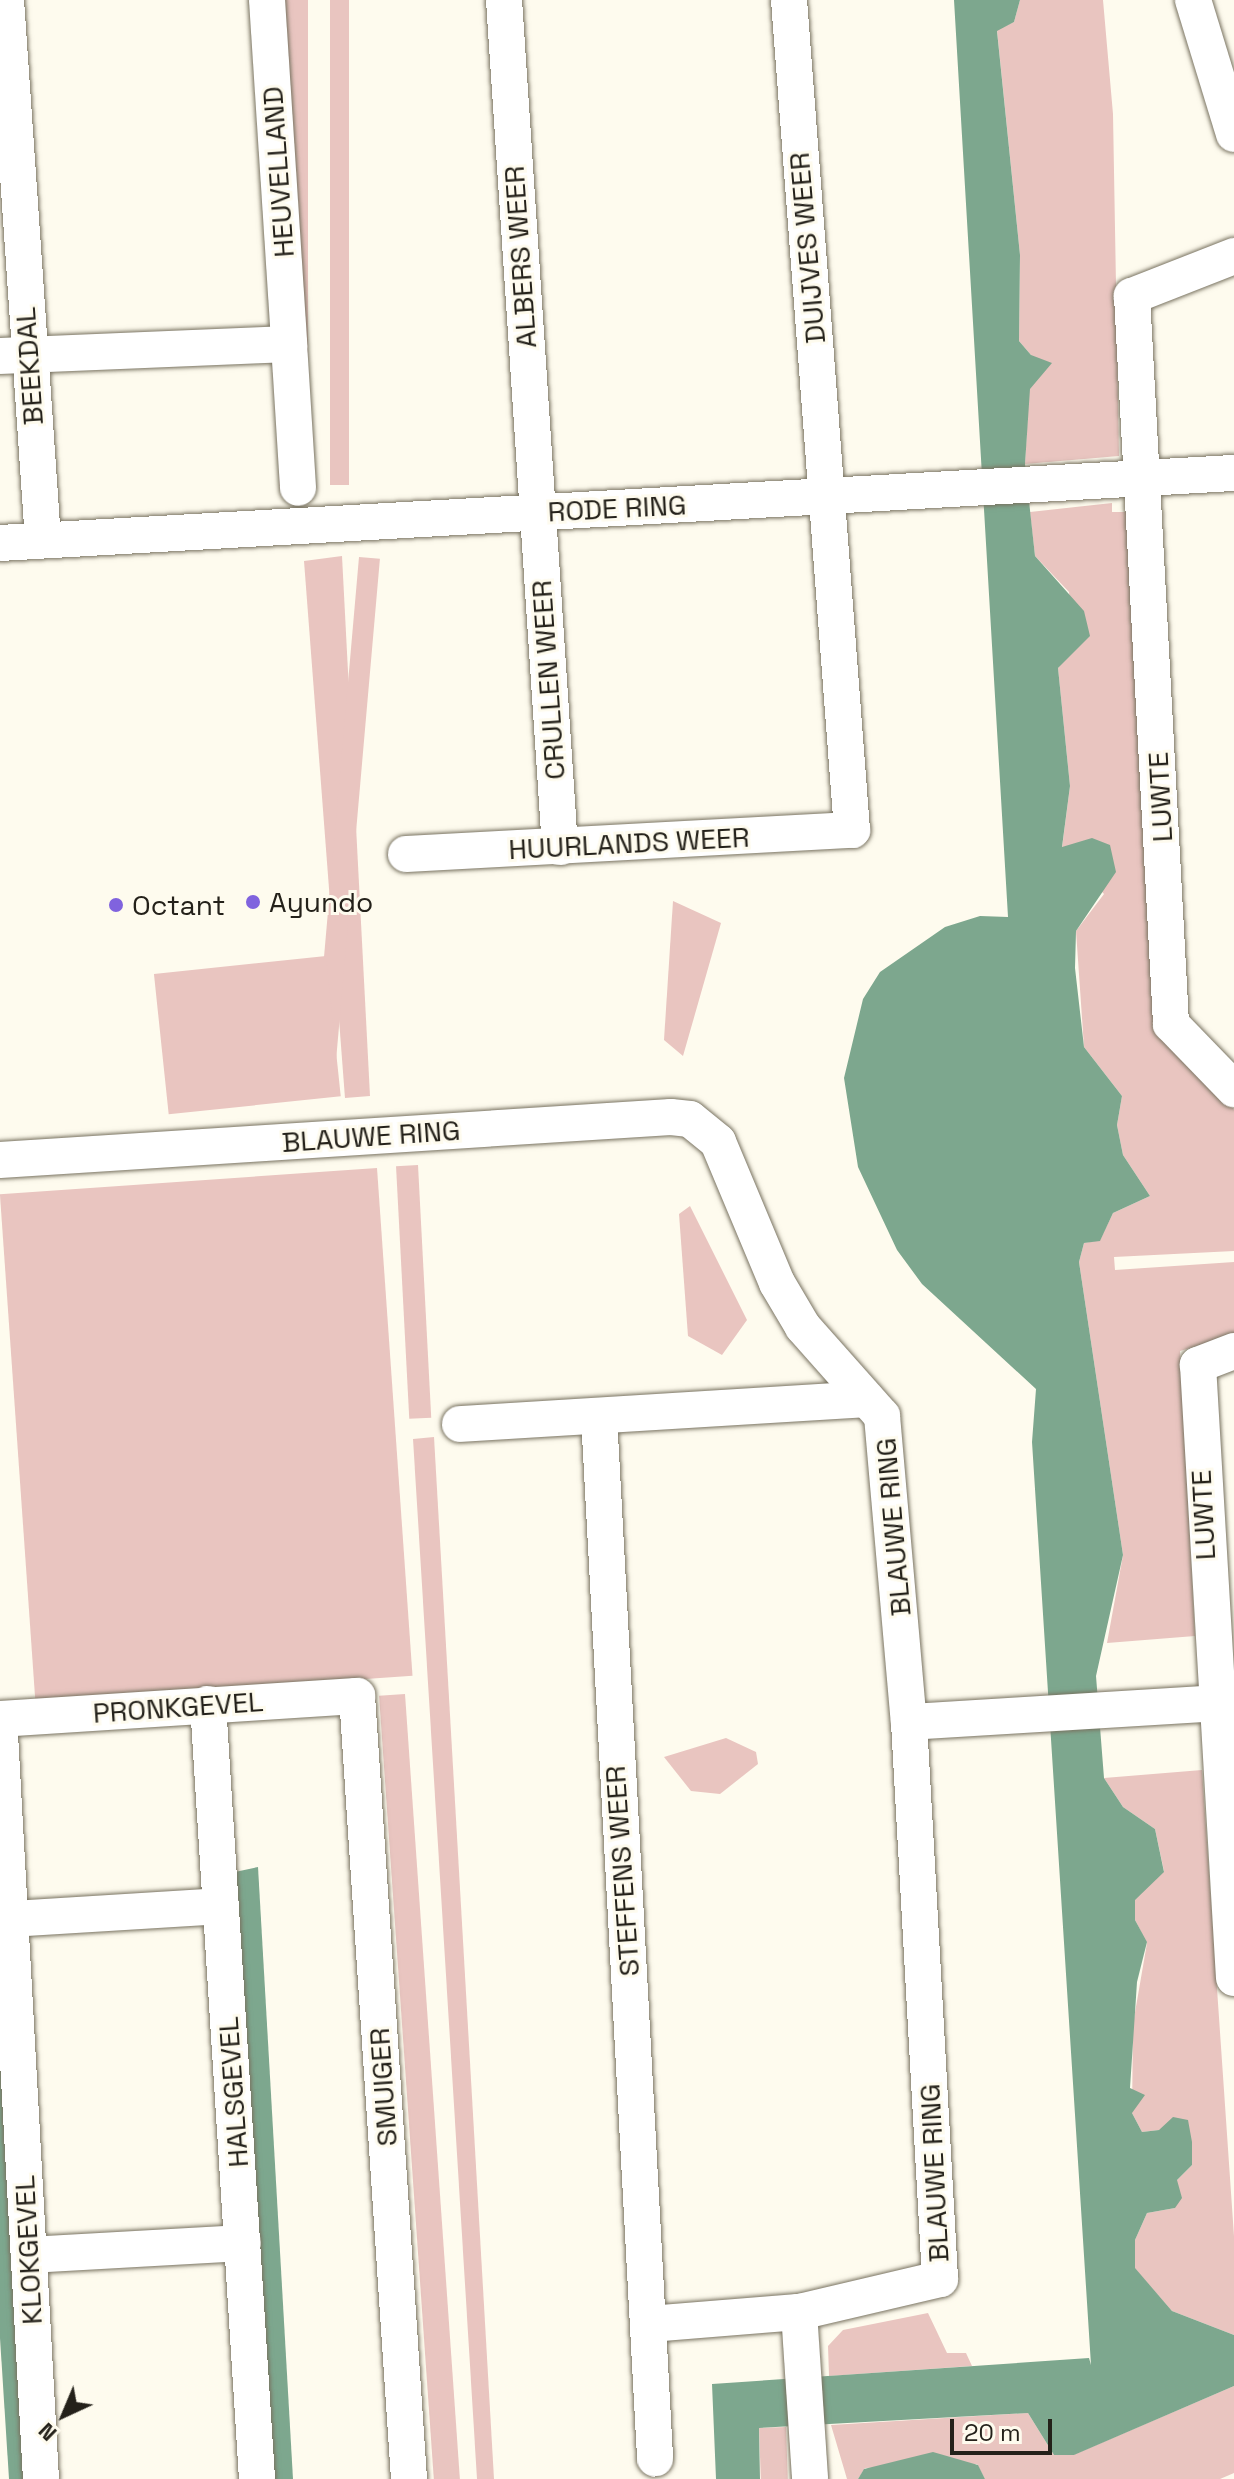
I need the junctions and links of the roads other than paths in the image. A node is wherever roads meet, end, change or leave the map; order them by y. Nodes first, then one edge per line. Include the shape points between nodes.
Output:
1 (6, 0) edge
2 (267, 0) edge
3 (504, 0) edge
4 (789, 0) edge
5 (1193, 0) edge
6 (1234, 134) edge
7 (1234, 256) edge
8 (289, 344) junction
9 (14, 355) edge
10 (1234, 473) edge
11 (1143, 481) junction
12 (298, 488) dead end
13 (827, 495) junction
14 (536, 513) junction
15 (43, 540) junction
16 (0, 543) edge
17 (852, 830) joint
18 (560, 847) junction
19 (406, 854) dead end
20 (1234, 1089) edge
21 (0, 1160) edge
22 (1234, 1351) edge
23 (866, 1399) junction
24 (599, 1416) junction
25 (460, 1424) dead end
26 (357, 1696) joint
27 (1224, 1702) edge
28 (208, 1704) junction
29 (0, 1719) edge
30 (909, 1722) junction
31 (0, 1734) edge
32 (221, 1906) junction
33 (11, 1919) junction
34 (1234, 1978) edge
35 (243, 2243) junction
36 (29, 2255) junction
37 (799, 2312) junction
38 (649, 2324) junction
39 (655, 2458) dead end
40 (41, 2479) edge
41 (257, 2479) edge
42 (409, 2479) edge
43 (810, 2479) edge

1 - 9 street, BEEKDAL
2 - 8 street, HEUVELLAND
3 - 14 street, ALBERS WEER
4 - 13 street, DUIJVES WEER
5 - 6 street
7 - 11 street, LUWTE via 1132,296
8 - 9 street
8 - 12 street, HEUVELLAND
9 - 15 street, BEEKDAL
10 - 11 street, RODE RING
11 - 13 street, RODE RING
11 - 20 street, LUWTE via 1171,1024
13 - 14 street, RODE RING
13 - 17 street, DUIJVES WEER
14 - 15 street, RODE RING
14 - 18 street, CRULLEN WEER
15 - 16 street, RODE RING
17 - 18 street, HUURLANDS WEER
18 - 19 street, HUURLANDS WEER
21 - 23 street, BLAUWE RING via 690,1119 706,1128 732,1168 760,1248 797,1316
22 - 27 street, LUWTE via 1198,1365
23 - 24 street
23 - 30 street, BLAUWE RING via 882,1416 889,1441
24 - 25 street
24 - 38 street, STEFFENS WEER
26 - 28 street, PRONKGEVEL
26 - 42 street, SMUIGER
27 - 30 street
27 - 34 street
28 - 29 street, PRONKGEVEL
28 - 32 street, HALSGEVEL
30 - 37 street, BLAUWE RING via 940,2279
31 - 33 street, KLOKGEVEL
32 - 33 street
32 - 35 street, HALSGEVEL
33 - 36 street, KLOKGEVEL
35 - 36 street
35 - 41 street, HALSGEVEL
36 - 40 street, KLOKGEVEL
37 - 38 street
37 - 43 street
38 - 39 street, STEFFENS WEER

